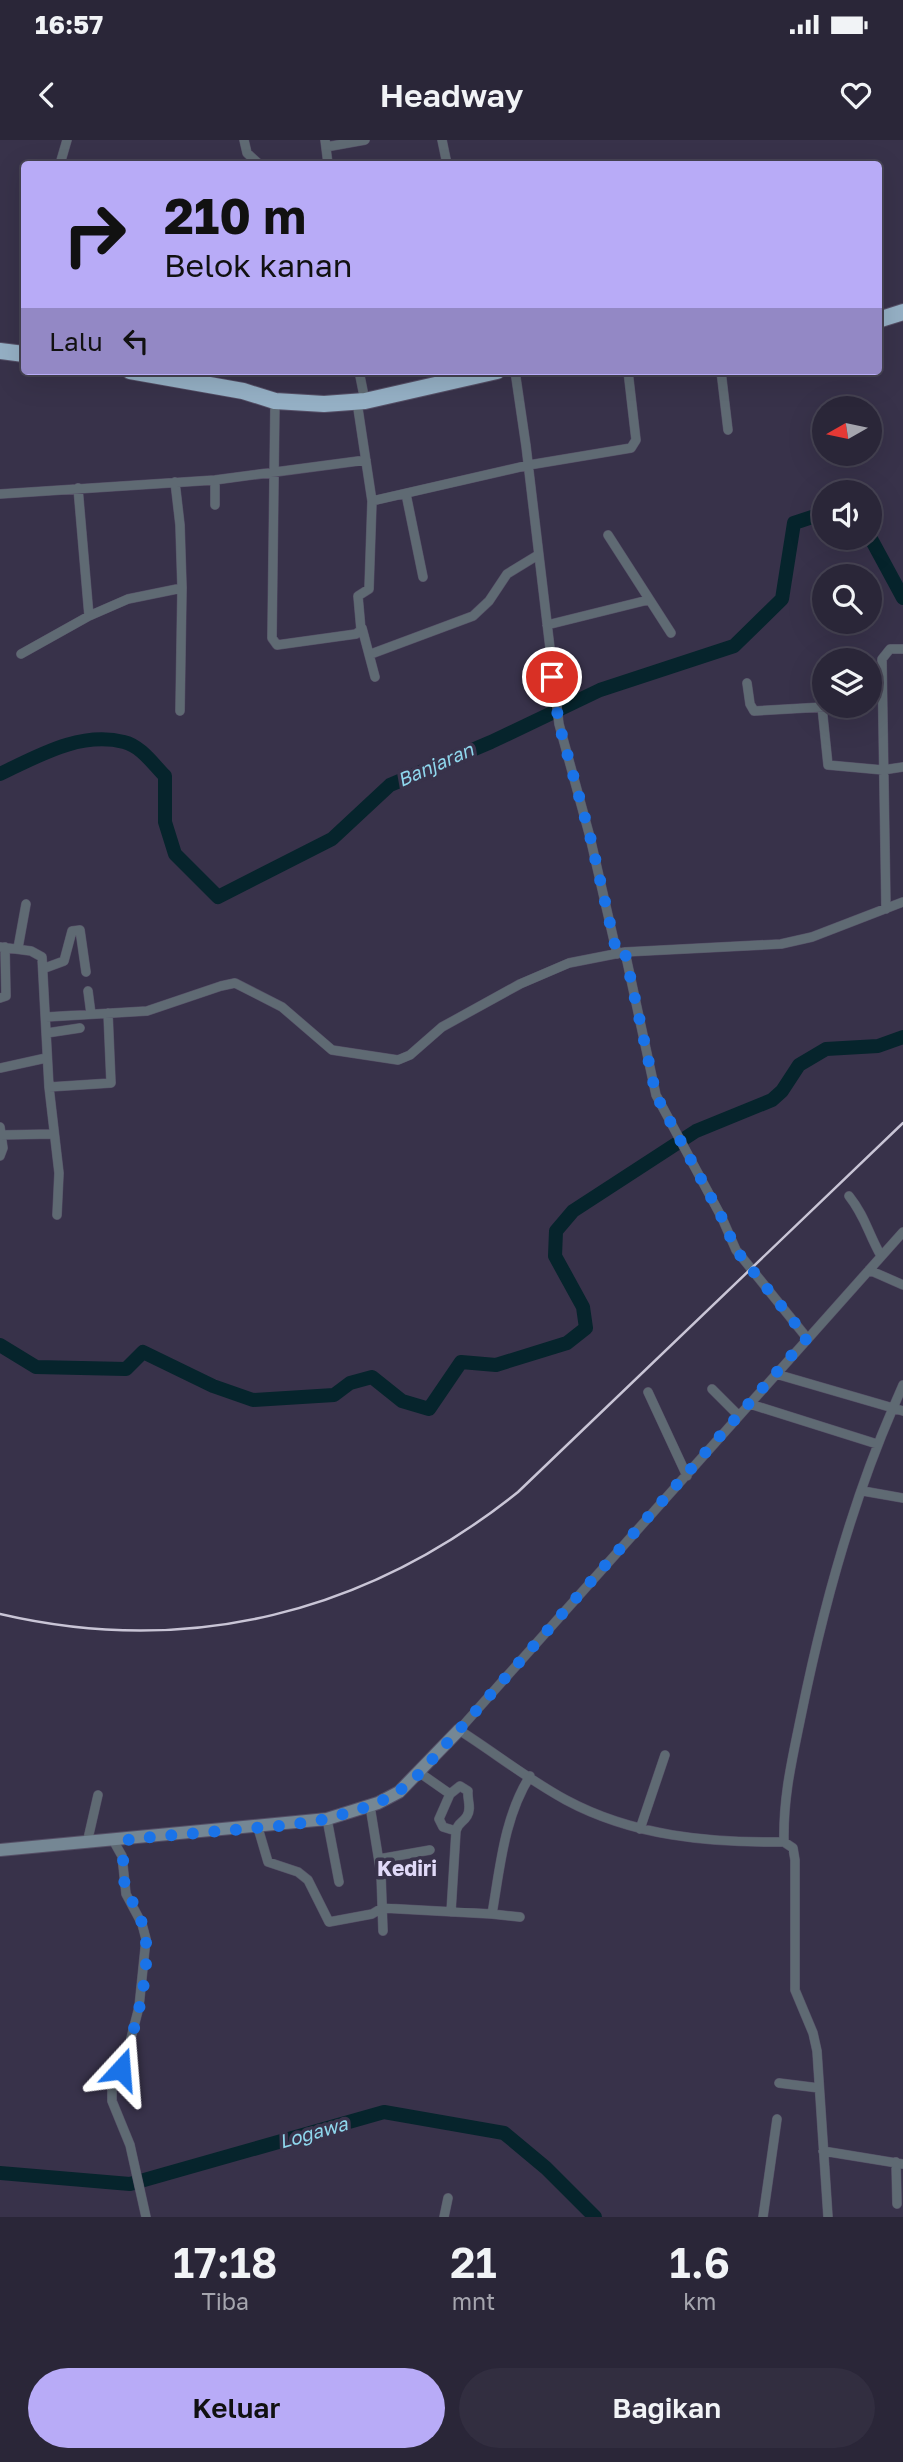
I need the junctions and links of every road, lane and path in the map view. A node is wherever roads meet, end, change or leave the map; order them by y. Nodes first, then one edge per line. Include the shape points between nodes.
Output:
1 (67, 140) edge
2 (244, 140) edge
3 (365, 140) edge
4 (442, 140) edge
5 (325, 144) edge
6 (62, 161) edge
7 (256, 161) edge
8 (446, 161) edge
9 (903, 312) edge
10 (882, 319) edge
11 (0, 351) edge
12 (21, 354) edge
13 (153, 375) edge
14 (359, 375) edge
15 (456, 375) edge
16 (516, 375) edge
17 (628, 375) edge
18 (722, 375) edge
19 (275, 401) junction
20 (361, 401) junction
21 (728, 430) dead end
22 (366, 460) junction
23 (528, 465) junction
24 (274, 472) junction
25 (215, 480) junction
26 (175, 482) junction
27 (78, 488) junction
28 (0, 494) edge
29 (406, 494) junction
30 (372, 500) junction
31 (215, 505) dead end
32 (608, 535) dead end
33 (538, 555) junction
34 (423, 578) dead end
35 (182, 588) junction
36 (648, 600) junction
37 (89, 616) junction
38 (547, 625) junction
39 (362, 628) junction
40 (671, 634) dead end
41 (903, 649) edge
42 (21, 654) dead end
43 (371, 654) junction
44 (376, 677) dead end
45 (747, 683) dead end
46 (882, 687) edge
47 (812, 708) edge
48 (180, 711) dead end
49 (823, 718) edge
50 (881, 718) edge
51 (903, 768) edge
52 (883, 770) junction
53 (903, 902) edge
54 (26, 904) dead end
55 (886, 909) junction
56 (3, 947) edge
57 (18, 948) junction
58 (621, 953) junction
59 (45, 968) junction
60 (86, 972) dead end
61 (88, 991) dead end
62 (0, 998) edge
63 (108, 1013) junction
64 (91, 1014) junction
65 (46, 1017) junction
66 (80, 1028) dead end
67 (47, 1033) junction
68 (46, 1058) junction
69 (0, 1069) edge
70 (49, 1087) junction
71 (1, 1132) edge
72 (53, 1134) junction
73 (0, 1156) edge
74 (849, 1196) dead end
75 (57, 1215) dead end
76 (903, 1232) edge
77 (881, 1256) junction
78 (869, 1270) junction
79 (903, 1285) edge
80 (807, 1338) junction
81 (776, 1374) junction
82 (903, 1385) edge
83 (712, 1389) dead end
84 (648, 1392) dead end
85 (750, 1404) junction
86 (893, 1408) junction
87 (903, 1411) edge
88 (739, 1416) junction
89 (877, 1444) junction
90 (687, 1476) junction
91 (863, 1491) junction
92 (903, 1498) edge
93 (459, 1730) junction
94 (665, 1755) dead end
95 (420, 1773) junction
96 (530, 1776) junction
97 (450, 1794) junction
98 (98, 1795) dead end
99 (370, 1806) junction
100 (327, 1819) junction
101 (258, 1828) junction
102 (640, 1829) junction
103 (456, 1831) junction
104 (129, 1839) junction
105 (113, 1840) junction
106 (784, 1842) junction
107 (87, 1843) junction
108 (0, 1850) edge
109 (430, 1850) dead end
110 (122, 1856) junction
111 (379, 1859) junction
112 (340, 1882) dead end
113 (382, 1909) junction
114 (451, 1912) junction
115 (492, 1914) junction
116 (520, 1917) dead end
117 (383, 1931) dead end
118 (779, 2083) dead end
119 (819, 2088) junction
120 (777, 2119) dead end
121 (823, 2151) junction
122 (900, 2163) edge
123 (448, 2197) dead end
124 (897, 2204) dead end
125 (144, 2212) edge
126 (444, 2217) edge
127 (763, 2217) edge
128 (828, 2217) edge

1 - 6 street
2 - 7 street via 247,153
3 - 5 street
4 - 8 street
9 - 10 highway
11 - 12 highway
13 - 19 highway
14 - 20 street
15 - 20 highway
16 - 23 street
17 - 23 street via 633,446
18 - 21 street
19 - 20 highway
19 - 24 street
20 - 22 street
22 - 24 street
22 - 30 street
23 - 29 street
23 - 33 street
24 - 25 street
24 - 39 street via 274,643 356,634
25 - 26 street
25 - 31 street
26 - 27 street
26 - 35 street
27 - 28 street
27 - 37 street
29 - 30 street
29 - 34 street
30 - 39 street via 369,589 358,596
32 - 36 street
33 - 38 street
33 - 43 street via 507,574 473,616
35 - 37 street via 128,599
35 - 48 street
36 - 38 street
36 - 40 street
37 - 42 street
38 - 58 street via 559,724
39 - 43 street
41 - 46 street via 884,654
43 - 44 street
45 - 47 street via 754,711
49 - 52 street via 828,765
50 - 52 street
51 - 52 street
52 - 55 street
53 - 55 street
54 - 57 street
55 - 58 street via 781,944
56 - 57 street
56 - 62 street via 7,985 6,996
57 - 59 street via 37,953
58 - 63 street via 569,963 520,984 442,1027 398,1060 332,1050 282,1007 235,984 147,1012
58 - 80 street via 654,1088 743,1261
59 - 60 street via 64,961 72,931 80,930
59 - 65 street
61 - 64 street
63 - 64 street
63 - 70 street via 111,1083
64 - 65 street
65 - 67 street
66 - 67 street
67 - 68 street
68 - 69 street
68 - 70 street
70 - 72 street
71 - 72 street
71 - 73 street
72 - 75 street via 59,1172
74 - 77 street via 865,1217 866,1229
76 - 77 street
77 - 78 street
78 - 79 street
78 - 80 street
80 - 81 street
81 - 85 street
81 - 86 street
82 - 86 street
83 - 88 street
84 - 90 street
85 - 88 street
85 - 89 street
86 - 87 street
86 - 89 street
88 - 90 street
89 - 91 street
90 - 93 street
91 - 92 street
91 - 106 street via 814,1655 783,1806
93 - 95 street
93 - 96 street
94 - 102 street
95 - 97 street
95 - 99 street via 394,1795
96 - 102 street via 579,1806
96 - 115 street via 505,1836
97 - 103 street via 440,1824
97 - 103 street via 460,1786 468,1791 467,1817
98 - 107 street
99 - 100 street
99 - 111 street
100 - 101 street
100 - 112 street
101 - 104 street
101 - 113 street via 268,1862 308,1880 330,1922
102 - 106 street via 705,1839
103 - 114 street
104 - 105 street
104 - 110 street
105 - 107 street
105 - 110 street
106 - 119 street via 795,1855 795,1990 813,2033
107 - 108 street
109 - 111 street
110 - 125 street via 126,1894 142,1924 146,1946 139,2007 112,2090
111 - 113 street
113 - 114 street
113 - 117 street
114 - 115 street
115 - 116 street
118 - 119 street
119 - 121 street
120 - 127 street
121 - 122 street
121 - 128 street
122 - 124 street
123 - 126 street

